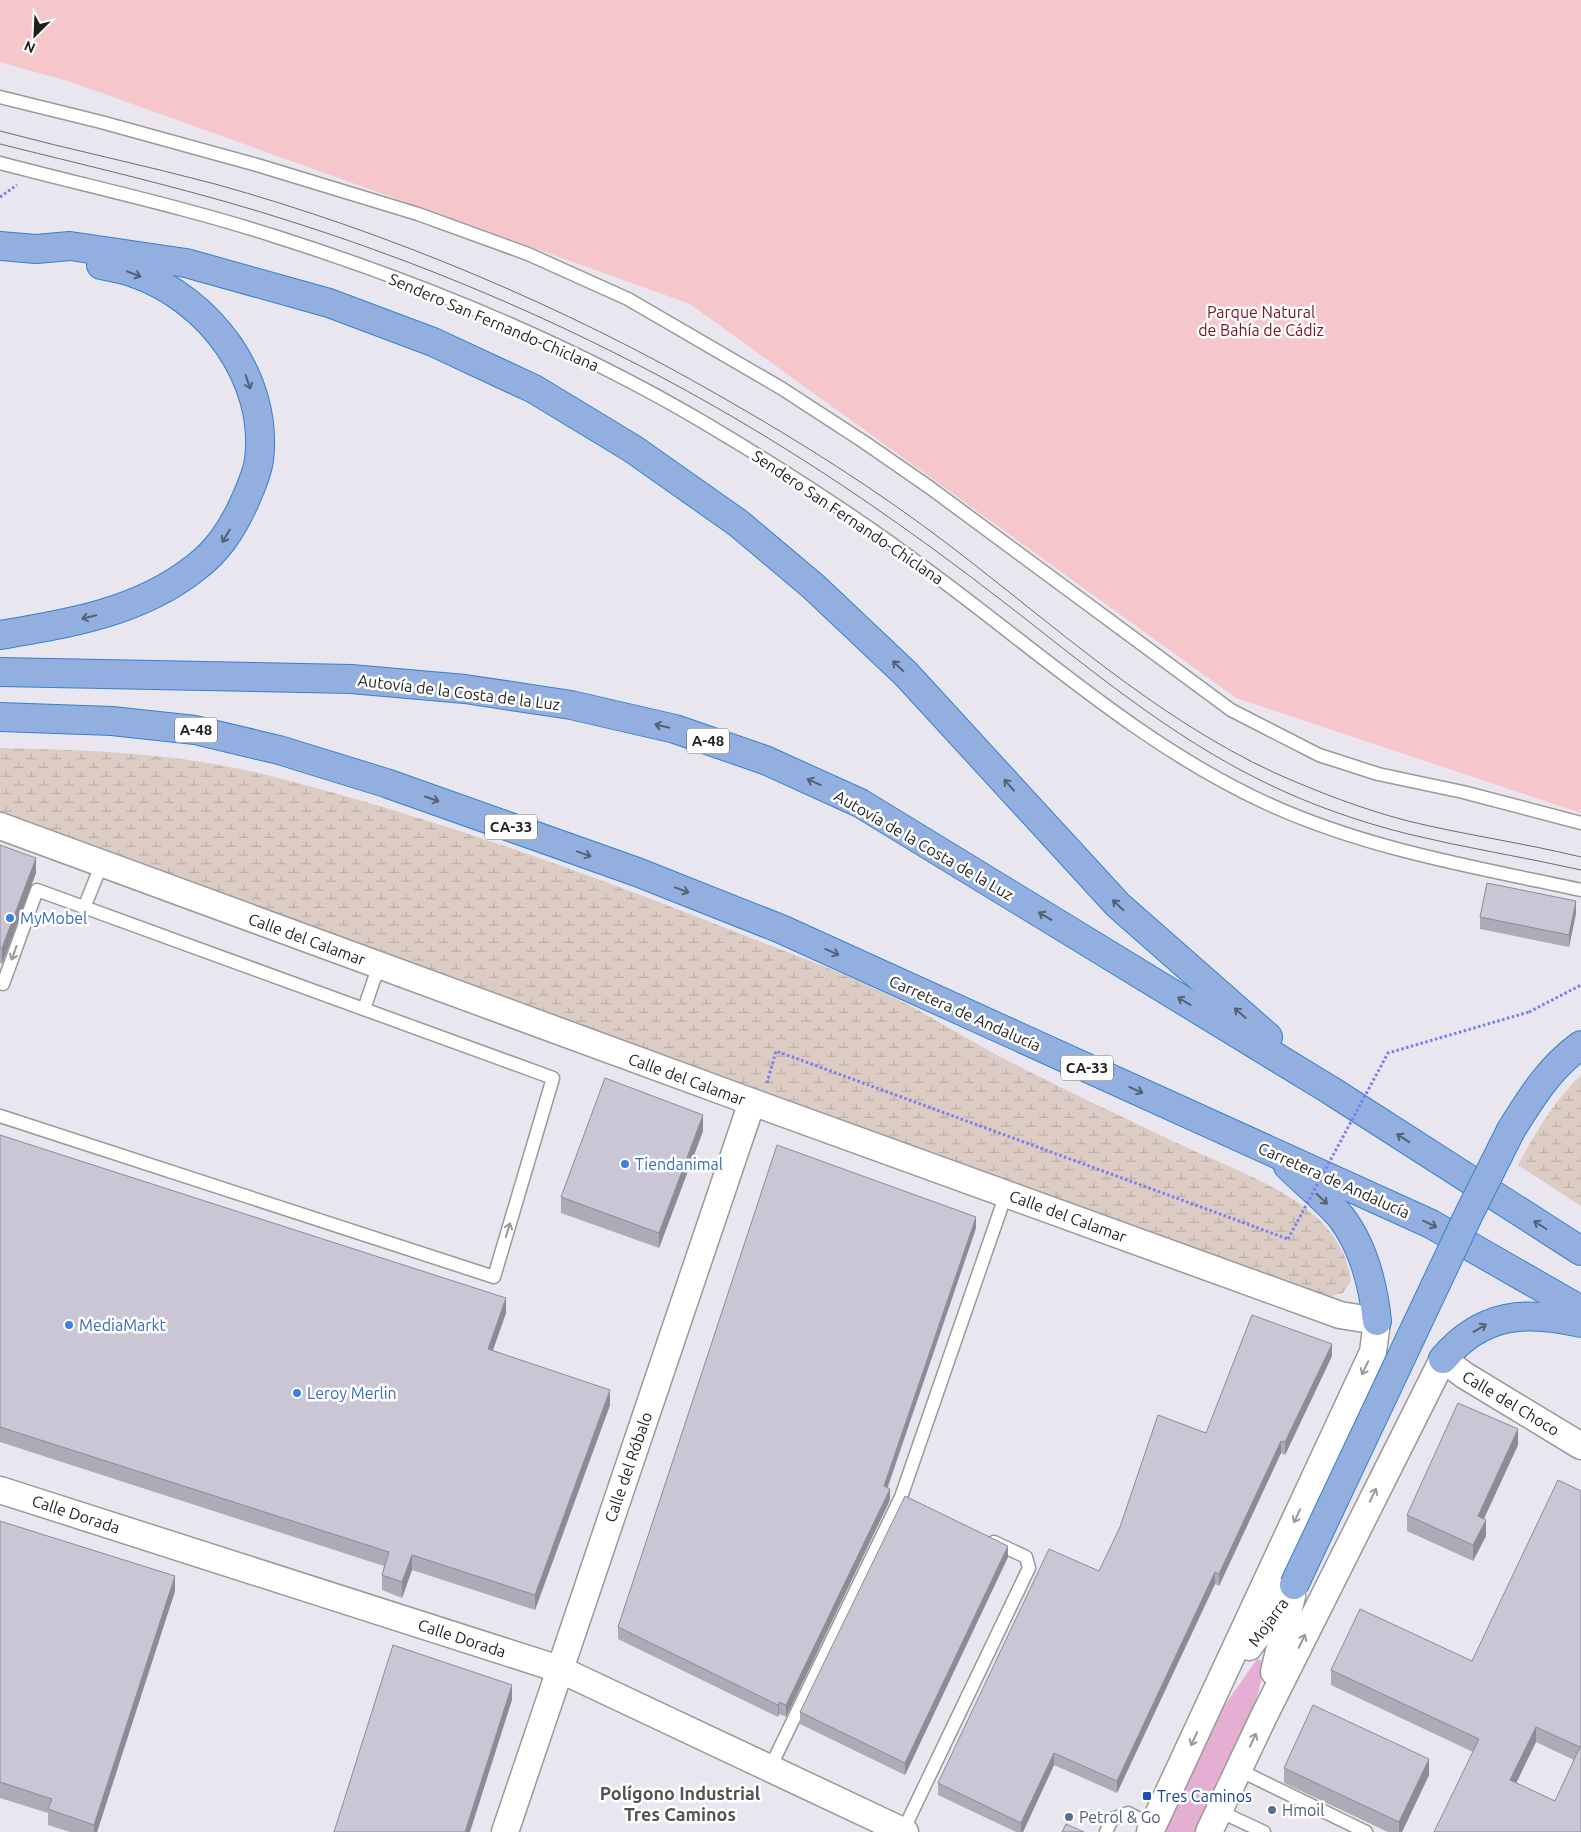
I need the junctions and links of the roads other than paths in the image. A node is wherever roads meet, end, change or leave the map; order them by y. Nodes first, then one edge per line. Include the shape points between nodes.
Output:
1 (0, 98) edge
2 (0, 163) edge
3 (17, 247) edge
4 (0, 635) edge
5 (0, 672) edge
6 (0, 717) edge
7 (0, 735) edge
8 (386, 782) junction
9 (1581, 823) edge
10 (0, 826) edge
11 (102, 863) junction
12 (1581, 890) edge
13 (84, 908) junction
14 (379, 965) junction
15 (1, 983) edge
16 (364, 1009) junction
17 (1581, 1045) edge
18 (1330, 1090) junction
19 (756, 1104) junction
20 (0, 1116) edge
21 (1274, 1153) junction
22 (1006, 1194) junction
23 (1581, 1251) edge
24 (1581, 1310) edge
25 (1377, 1321) junction
26 (1581, 1323) edge
27 (1443, 1359) junction
28 (1581, 1446) edge
29 (0, 1490) edge
30 (981, 1536) edge
31 (1294, 1585) junction
32 (559, 1669) junction
33 (1215, 1694) junction
34 (1264, 1716) junction
35 (770, 1768) junction
36 (1239, 1770) junction
37 (1214, 1822) edge
38 (1152, 1829) edge
39 (505, 1832) edge
40 (904, 1832) edge
41 (1106, 1832) edge
42 (1264, 1832) edge
43 (1366, 1832) edge

1 - 9 lane via 239,160 418,214 528,254 628,299 782,388 864,442 1231,710 1319,755 1378,774
2 - 12 lane, Sendero San Fernando-Chiclana via 271,234 409,283 560,348 700,421 808,486 923,566 1085,690 1179,757 1267,804 1357,838 1421,856
3 -> 4 highway via 135,273 175,294 204,318 231,347 247,377 256,408 260,440 259,462 251,488 222,543 195,568 166,588 119,609 44,628
18 -> 3 highway via 1118,905 906,674 814,587 738,523 633,449 534,389 433,342 329,303 186,263 70,246
18 -> 5 highway, Autovía de la Costa de la Luz / A-48 via 860,803 765,760 675,729 570,705 465,689 361,680
6 - 8 highway, A-48 via 112,721 195,730 279,750
7 - 8 highway via 112,738 194,748 273,765
8 -> 21 highway, Carretera de Andalucía / CA-33 via 637,872 781,929
10 - 11 street, Calle del Calamar
11 - 13 lane
11 - 14 street, Calle del Calamar
13 -> 15 lane via 37,890
13 - 16 lane
14 - 16 lane
14 - 19 street, Calle del Calamar
20 -> 16 lane via 494,1277 553,1078
17 - 31 highway, bridge via 1539,1085 1511,1130
23 -> 18 highway
19 - 22 street, Calle del Calamar
19 - 32 street, Calle del Róbalo
21 -> 24 highway, Carretera de Andalucía / CA-33 via 1431,1224
21 -> 25 highway via 1340,1217 1368,1268
22 - 25 street, Calle del Calamar via 1340,1315
22 - 35 lane via 906,1499
25 -> 33 street via 1372,1352
27 -> 26 highway via 1457,1342 1492,1321 1519,1316 1553,1316
27 - 28 street, Calle del Choco
34 -> 27 street
29 - 32 street, Calle Dorada
30 - 40 lane via 1026,1557 1029,1568
31 - 33 street, Mojarra
31 - 34 street, Mojarra
32 - 35 street, Calle Dorada
32 - 39 street, Calle del Róbalo
33 -> 38 street
36 -> 34 street
35 - 40 street, Calle Dorada
36 - 37 street
36 - 43 lane
37 - 42 lane
38 - 41 lane via 1128,1813 1112,1819

